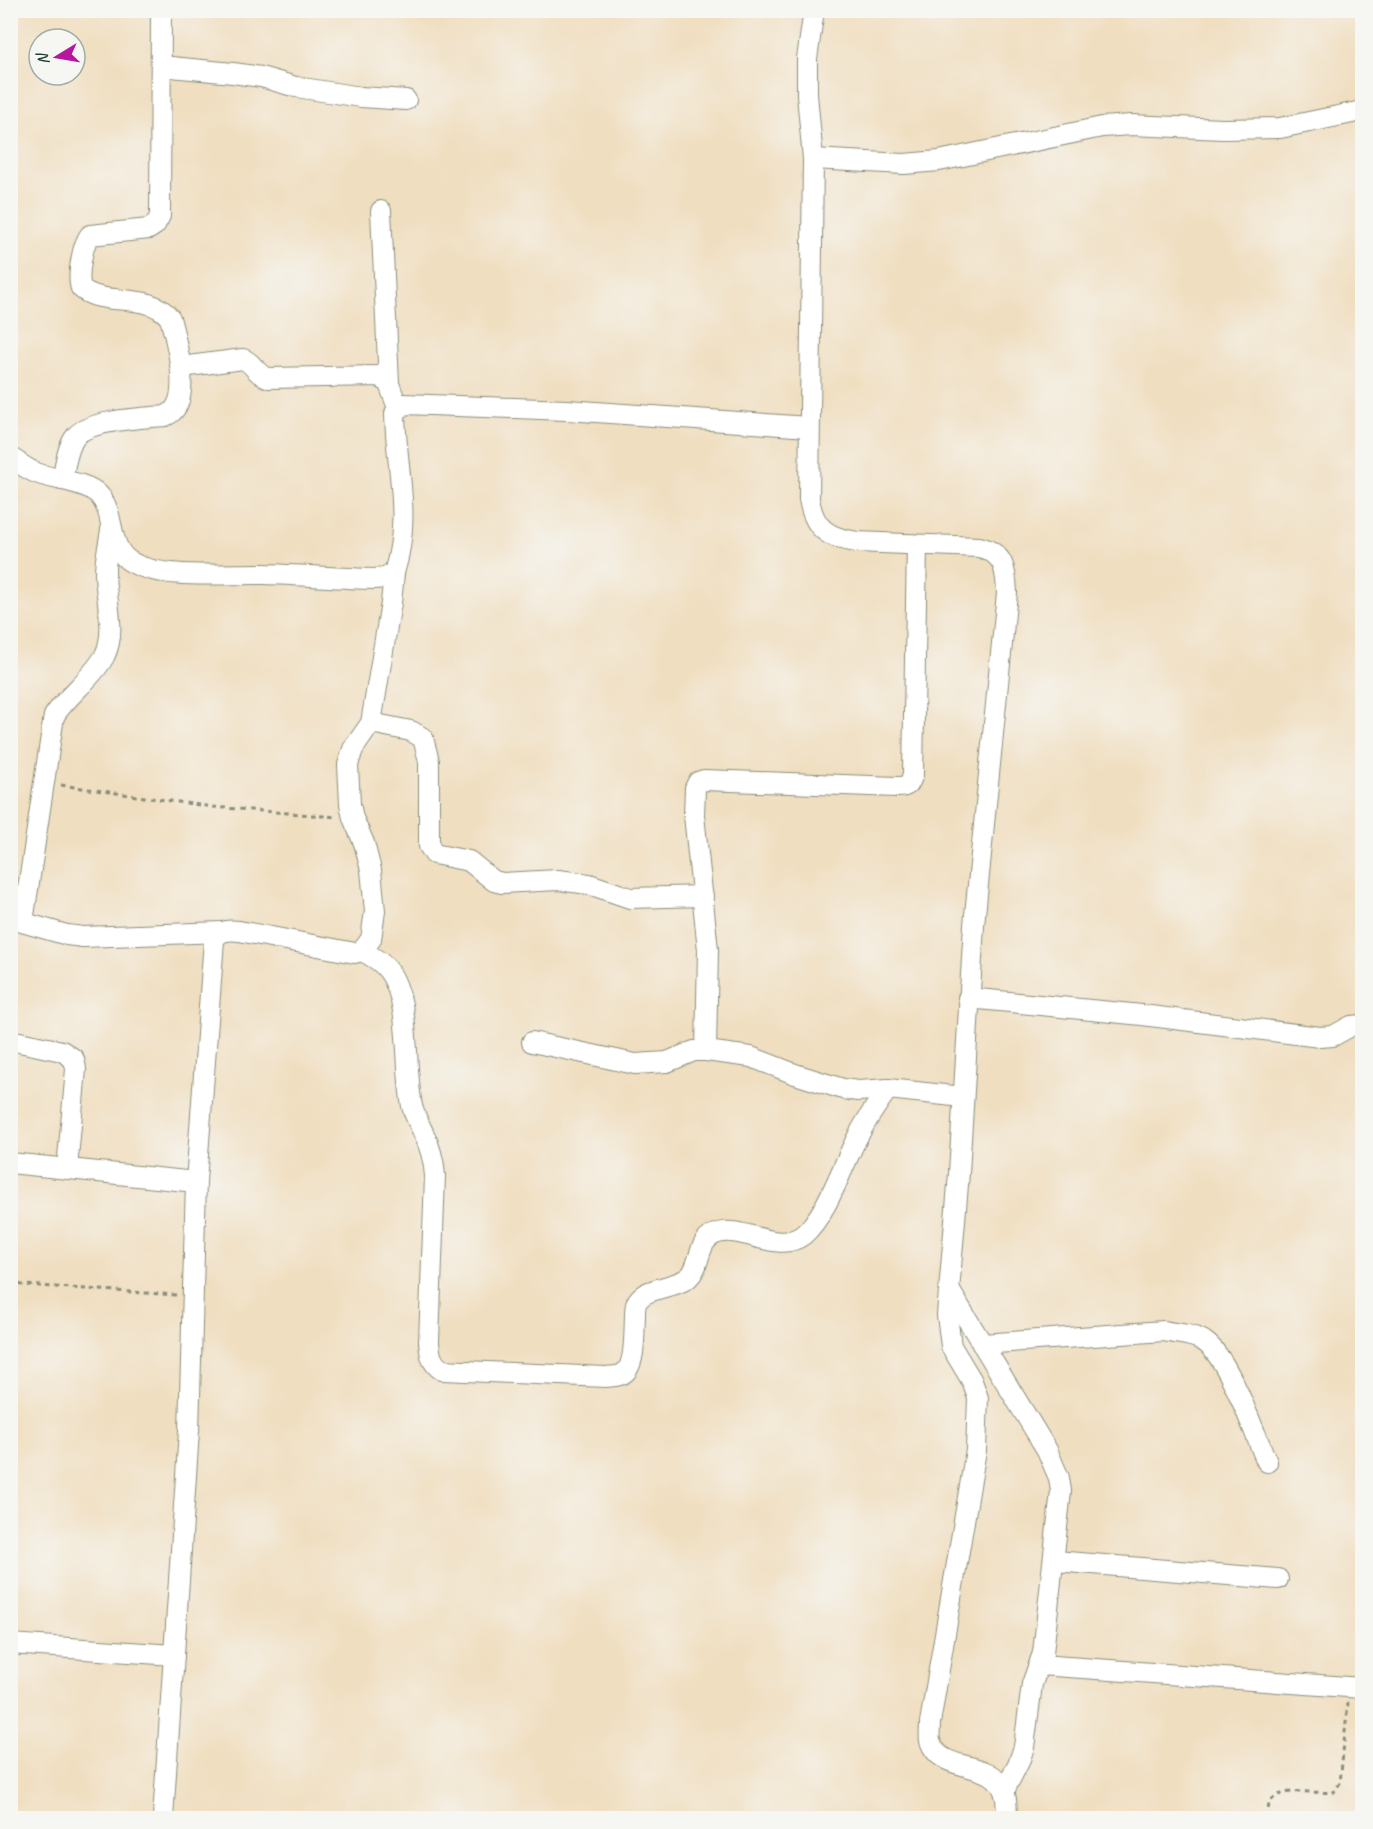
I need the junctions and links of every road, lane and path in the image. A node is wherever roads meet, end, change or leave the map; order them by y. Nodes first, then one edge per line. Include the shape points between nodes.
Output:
1 (161, 10) edge
2 (814, 10) edge
3 (161, 66) junction
4 (406, 100) dead end
5 (1362, 111) edge
6 (813, 159) junction
7 (381, 211) dead end
8 (181, 367) junction
9 (389, 384) junction
10 (398, 408) junction
11 (809, 427) junction
12 (10, 457) edge
13 (62, 480) junction
14 (112, 529) junction
15 (917, 545) junction
16 (394, 573) junction
17 (371, 723) junction
18 (44, 783) junction
19 (353, 818) junction
20 (703, 896) junction
21 (17, 921) edge
22 (222, 932) junction
23 (362, 951) junction
24 (968, 998) junction
25 (1362, 1025) edge
26 (10, 1040) edge
27 (532, 1042) dead end
28 (705, 1051) junction
29 (888, 1089) junction
30 (963, 1097) junction
31 (10, 1163) edge
32 (67, 1169) junction
33 (196, 1182) junction
34 (10, 1284) edge
35 (950, 1291) junction
36 (193, 1296) junction
37 (982, 1344) junction
38 (1267, 1462) dead end
39 (1055, 1561) junction
40 (1278, 1579) dead end
41 (10, 1644) edge
42 (174, 1655) junction
43 (1040, 1665) junction
44 (1356, 1688) edge
45 (1005, 1789) junction
46 (163, 1818) edge
47 (1006, 1818) edge
48 (1268, 1818) edge

1 - 3 street
2 - 6 street via 807,59
3 - 4 street via 261,77 361,97
3 - 8 street via 159,216 149,229 90,236 83,248 80,283 92,295 148,304 165,311
5 - 6 street via 1280,128 1131,124 1102,127 939,161
6 - 11 street
7 - 9 street
8 - 9 street via 243,359 268,378 380,376
8 - 13 street via 178,407 172,413 81,430 70,445
9 - 10 street
10 - 11 street via 414,404 567,410
10 - 16 street via 395,424 404,513
11 - 15 street via 809,500 817,524 841,540
12 - 13 street via 34,472
13 - 14 street via 90,488 99,495
14 - 16 street via 120,552 129,560 158,570 374,579
14 - 18 street via 105,570 109,645 104,657 54,716
15 - 20 street via 916,692 910,783 897,787 698,782 694,815
15 - 24 street via 989,549 1004,565 1007,582
16 - 17 street
17 - 19 street via 353,749 348,765
17 - 20 street via 411,731 423,738 429,761 429,846 434,854 469,861 502,883 558,880 589,884 630,898
18 - 19 path via 213,807
18 - 21 street
19 - 23 street via 373,881 375,911 371,939
20 - 28 street via 708,950
21 - 22 street via 83,937
22 - 23 street via 239,931 348,953
22 - 33 street via 214,940
23 - 29 street via 380,960 395,981 407,1041 407,1077 413,1109 434,1162 429,1342 435,1366 442,1370 606,1377 625,1373 631,1365 639,1298 690,1276 704,1243 718,1233 780,1242 801,1237 822,1211 858,1136
24 - 25 street via 1320,1037
24 - 30 street
26 - 32 street via 62,1051 74,1059
27 - 28 street via 635,1064 667,1062 694,1051
28 - 29 street via 758,1059 843,1089
29 - 30 street
30 - 35 street
31 - 32 street
32 - 33 street
33 - 36 street
34 - 36 path
35 - 37 street
35 - 45 street via 947,1315 951,1346 972,1380 978,1398 978,1424 930,1741 946,1758 995,1776
36 - 42 street via 189,1431
37 - 38 street via 1164,1332 1204,1341 1218,1353 1227,1369
37 - 39 street via 1047,1450 1059,1478 1061,1502
39 - 40 street
39 - 43 street
41 - 42 street
42 - 46 street
43 - 44 street
43 - 45 street via 1032,1684 1024,1747
44 - 48 path via 1340,1783 1334,1792 1282,1794 1269,1805
45 - 47 street

